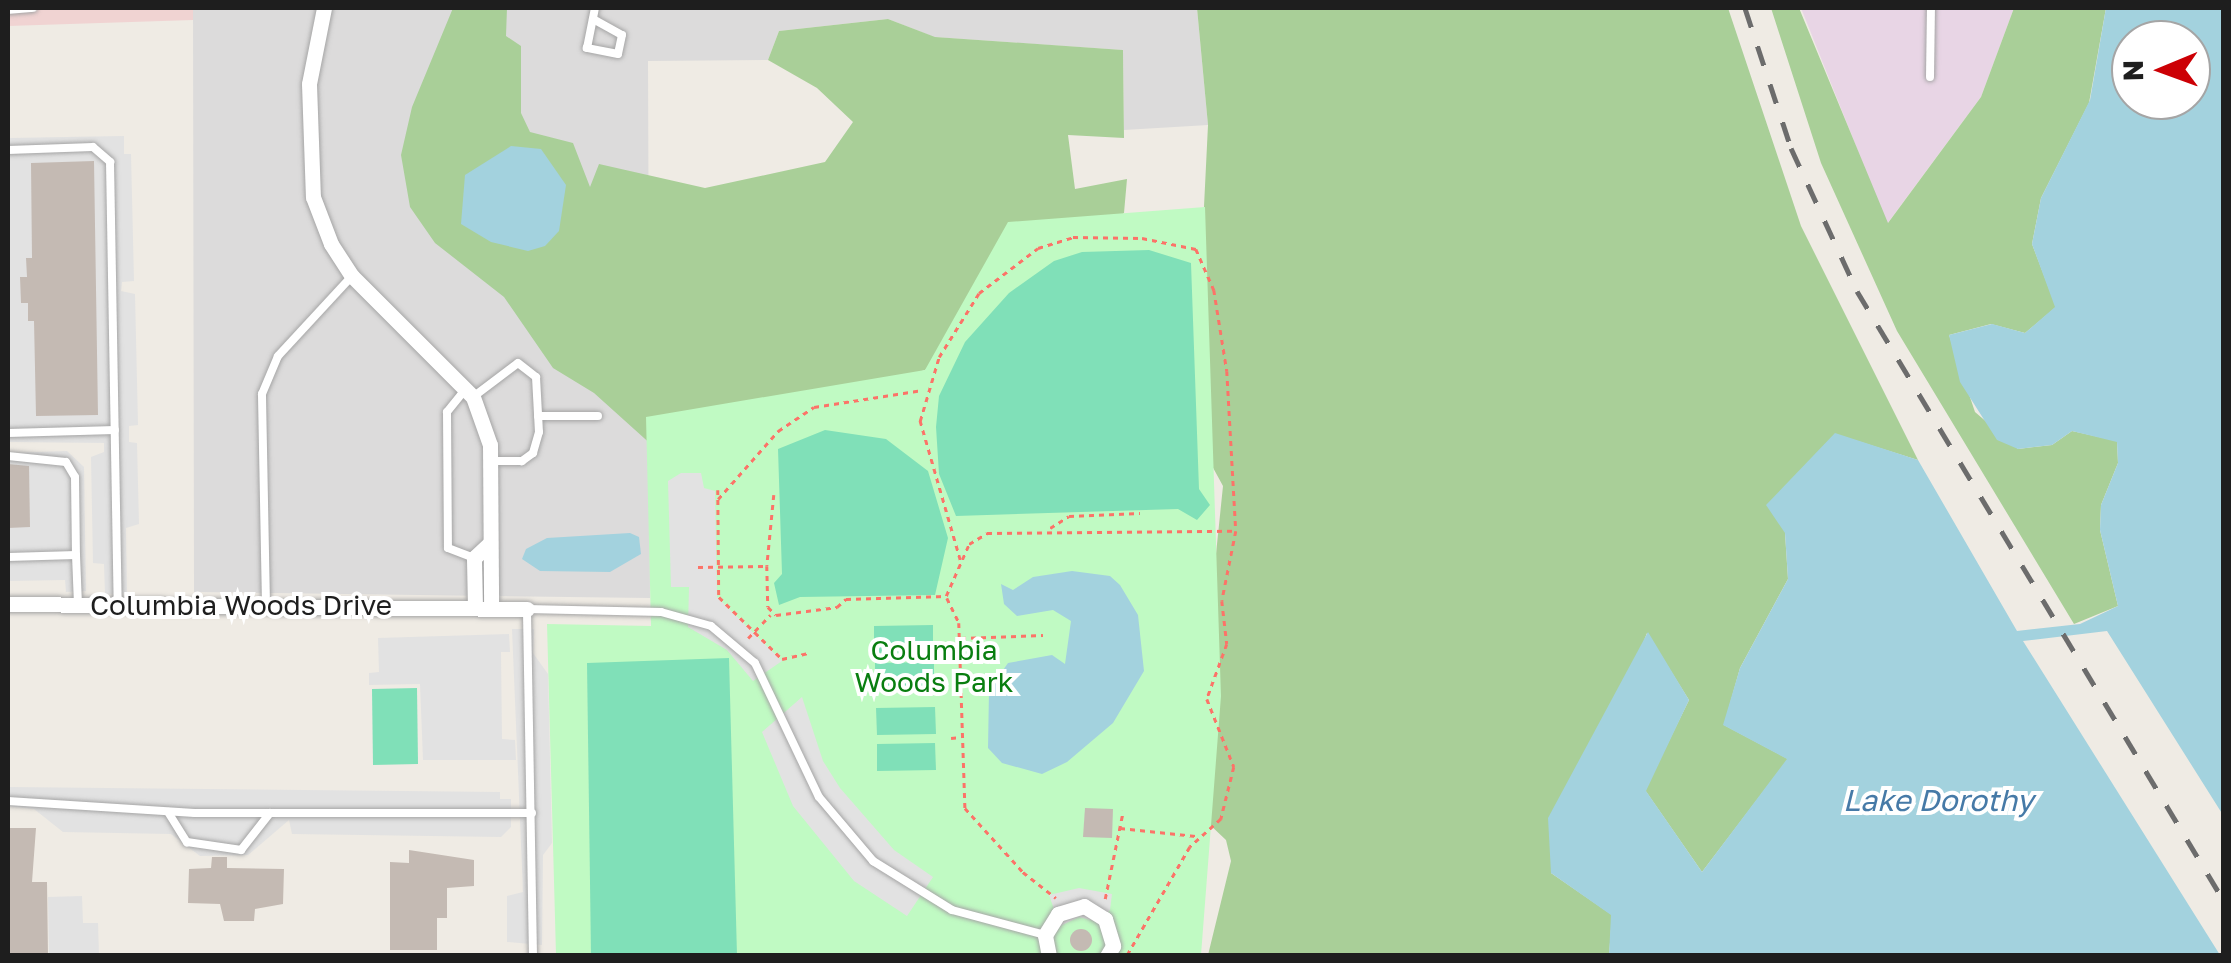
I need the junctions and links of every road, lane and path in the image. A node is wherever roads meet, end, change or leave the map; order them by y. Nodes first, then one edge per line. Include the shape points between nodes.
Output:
1 (33, 8) edge
2 (324, 8) edge
3 (596, 8) edge
4 (1931, 8) edge
5 (8, 10) edge
6 (593, 19) junction
7 (1930, 77) dead end
8 (8, 150) edge
9 (352, 276) junction
10 (925, 389) junction
11 (469, 394) junction
12 (538, 416) junction
13 (598, 416) dead end
14 (115, 430) junction
15 (8, 433) edge
16 (8, 456) edge
17 (490, 462) junction
18 (718, 490) dead end
19 (774, 495) dead end
20 (718, 499) junction
21 (1140, 512) dead end
22 (1044, 530) junction
23 (1236, 531) junction
24 (490, 543) junction
25 (76, 555) junction
26 (8, 557) edge
27 (474, 558) junction
28 (960, 560) junction
29 (768, 566) junction
30 (698, 567) dead end
31 (719, 567) junction
32 (946, 596) junction
33 (8, 604) edge
34 (78, 604) junction
35 (118, 604) junction
36 (266, 605) junction
37 (483, 608) junction
38 (527, 609) junction
39 (772, 614) junction
40 (758, 628) junction
41 (1044, 635) dead end
42 (959, 638) junction
43 (740, 647) junction
44 (808, 653) dead end
45 (950, 655) dead end
46 (960, 655) junction
47 (962, 737) junction
48 (951, 738) dead end
49 (8, 801) edge
50 (1122, 811) dead end
51 (168, 812) junction
52 (270, 813) junction
53 (532, 813) junction
54 (1120, 828) junction
55 (1198, 837) junction
56 (1065, 912) junction
57 (1096, 914) junction
58 (1045, 935) junction
59 (533, 956) edge
60 (1049, 956) edge
61 (1107, 956) edge
62 (1128, 956) edge

1 - 5 lane
2 - 9 street via 309,84 311,174 320,222
3 - 6 lane
4 - 7 lane
6 - 6 lane via 622,35 618,54 587,48
8 - 14 lane via 93,147 110,162
9 - 11 street
9 - 36 lane via 278,356 262,394
10 - 20 path via 814,406 778,431
10 - 23 path via 979,293 1038,248 1094,235 1196,249 1214,290 1227,371
10 - 28 path via 925,453
11 - 12 lane via 523,362 536,377
11 - 17 street
11 - 27 lane via 447,412 448,548
12 - 13 lane
12 - 17 lane via 538,444 529,458
14 - 15 lane
14 - 35 lane
16 - 25 lane via 66,462 74,477
17 - 24 street
18 - 20 path
19 - 29 path
20 - 31 path
21 - 22 path via 1069,516
22 - 23 path
22 - 28 path via 982,534
23 - 55 path via 1222,601 1226,644 1208,699 1234,767 1221,819
24 - 27 street
24 - 37 street
25 - 26 lane
25 - 34 lane
27 - 37 street
28 - 32 path
29 - 31 path
29 - 39 path
30 - 31 path
31 - 40 path via 719,596
32 - 39 path via 846,600 837,607
32 - 42 path
33 - 34 street, Columbia Woods Drive
34 - 35 street, Columbia Woods Drive
35 - 36 street, Columbia Woods Drive
36 - 37 street, Columbia Woods Drive
37 - 38 street, Columbia Woods Drive
38 - 43 lane, Columbia Woods Drive via 676,614 711,626
38 - 53 lane
39 - 40 path
40 - 43 path
40 - 44 path via 782,658
41 - 42 path
42 - 46 path
43 - 58 lane, Columbia Woods Drive via 764,676 818,797 873,861 952,910
45 - 46 path
46 - 47 path
47 - 48 path
47 - 56 path via 965,808 1022,872 1052,890
49 - 51 lane
50 - 54 path
51 - 52 lane
51 - 52 lane via 187,842 241,850
52 - 53 lane
53 - 59 lane
54 - 55 path
54 - 57 path
55 - 62 path
56 - 57 street via 1084,906
56 - 58 street
57 - 61 street via 1105,919 1112,946
58 - 60 street

